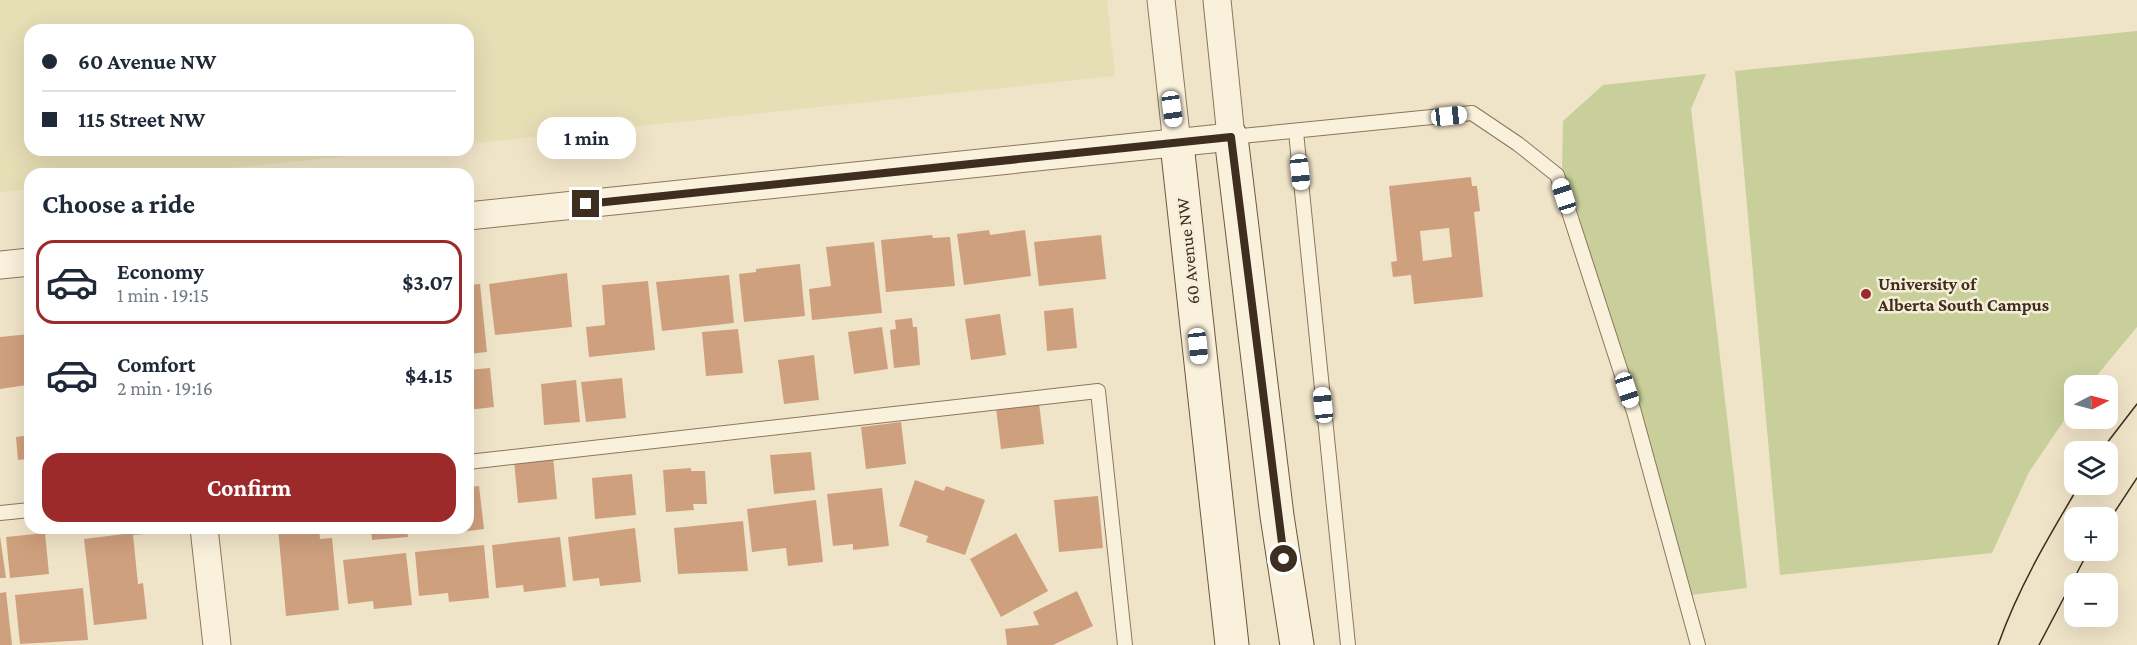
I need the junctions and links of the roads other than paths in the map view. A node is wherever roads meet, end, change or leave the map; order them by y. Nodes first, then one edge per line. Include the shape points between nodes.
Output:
1 (1161, 0) edge
2 (1217, 0) edge
3 (1296, 132) junction
4 (1231, 137) junction
5 (1177, 144) junction
6 (474, 215) edge
7 (24, 263) edge
8 (0, 265) edge
9 (474, 461) edge
10 (24, 511) edge
11 (0, 513) edge
12 (205, 534) edge
13 (217, 645) edge
14 (1125, 645) edge
15 (1232, 645) edge
16 (1297, 645) edge
17 (1348, 645) edge
18 (1698, 645) edge

1 - 5 street, 60 Avenue NW
2 - 4 street
3 - 4 lane
3 - 17 lane
3 - 18 lane via 1472,114 1557,175 1634,412
4 - 5 street
4 - 16 street via 1277,516
5 - 6 street
5 - 15 street, 60 Avenue NW
7 - 8 street
9 - 14 lane via 1098,391
10 - 11 lane
12 - 13 street

